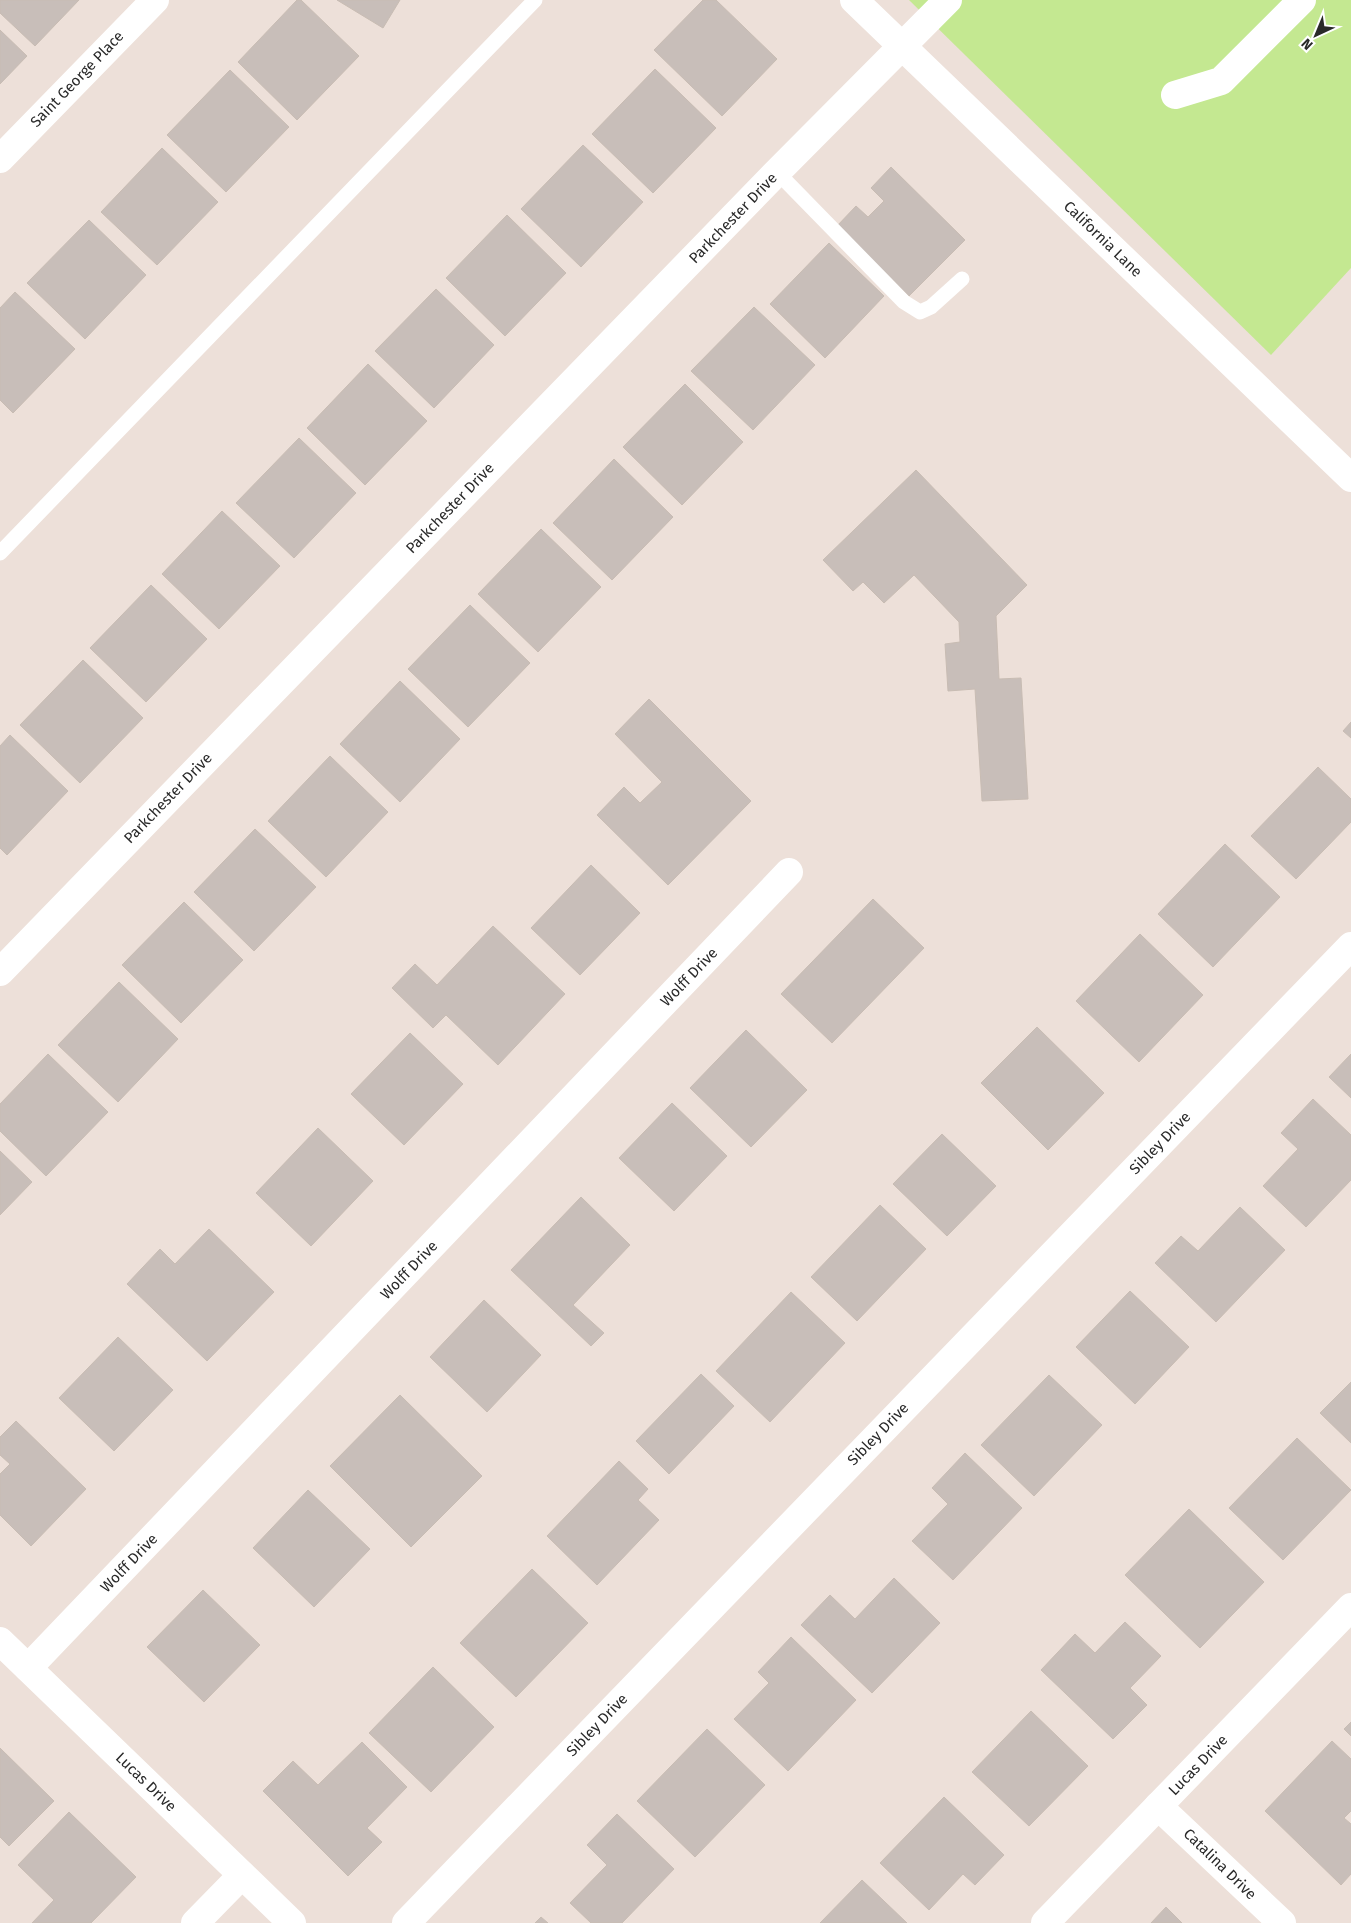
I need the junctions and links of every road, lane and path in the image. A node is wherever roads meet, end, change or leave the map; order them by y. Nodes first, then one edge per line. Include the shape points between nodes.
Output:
1 (155, 0) edge
2 (535, 0) edge
3 (854, 0) edge
4 (948, 0) edge
5 (1302, 0) edge
6 (903, 47) junction
7 (1175, 95) dead end
8 (0, 159) edge
9 (777, 172) junction
10 (962, 279) dead end
11 (1351, 478) edge
12 (0, 553) edge
13 (789, 872) dead end
14 (1351, 946) edge
15 (0, 972) edge
16 (1351, 1607) edge
17 (0, 1641) edge
18 (28, 1668) junction
19 (1158, 1806) junction
20 (242, 1875) junction
21 (195, 1923) edge
22 (292, 1923) edge
23 (406, 1923) edge
24 (1045, 1923) edge
25 (1282, 1923) edge

1 - 8 street, Saint George Place
2 - 12 lane
3 - 6 street, California Lane
4 - 6 street, Parkchester Drive
5 - 7 street via 1220,81
6 - 9 street, Parkchester Drive
6 - 11 street, California Lane
9 - 10 lane via 904,302 920,312 931,307
9 - 15 street, Parkchester Drive
13 - 18 street, Wolff Drive
14 - 23 street, Sibley Drive
16 - 19 street, Lucas Drive
17 - 18 street, Lucas Drive
18 - 20 street, Lucas Drive
19 - 24 street, Lucas Drive
19 - 25 street, Catalina Drive
20 - 21 street
20 - 22 street, Lucas Drive

